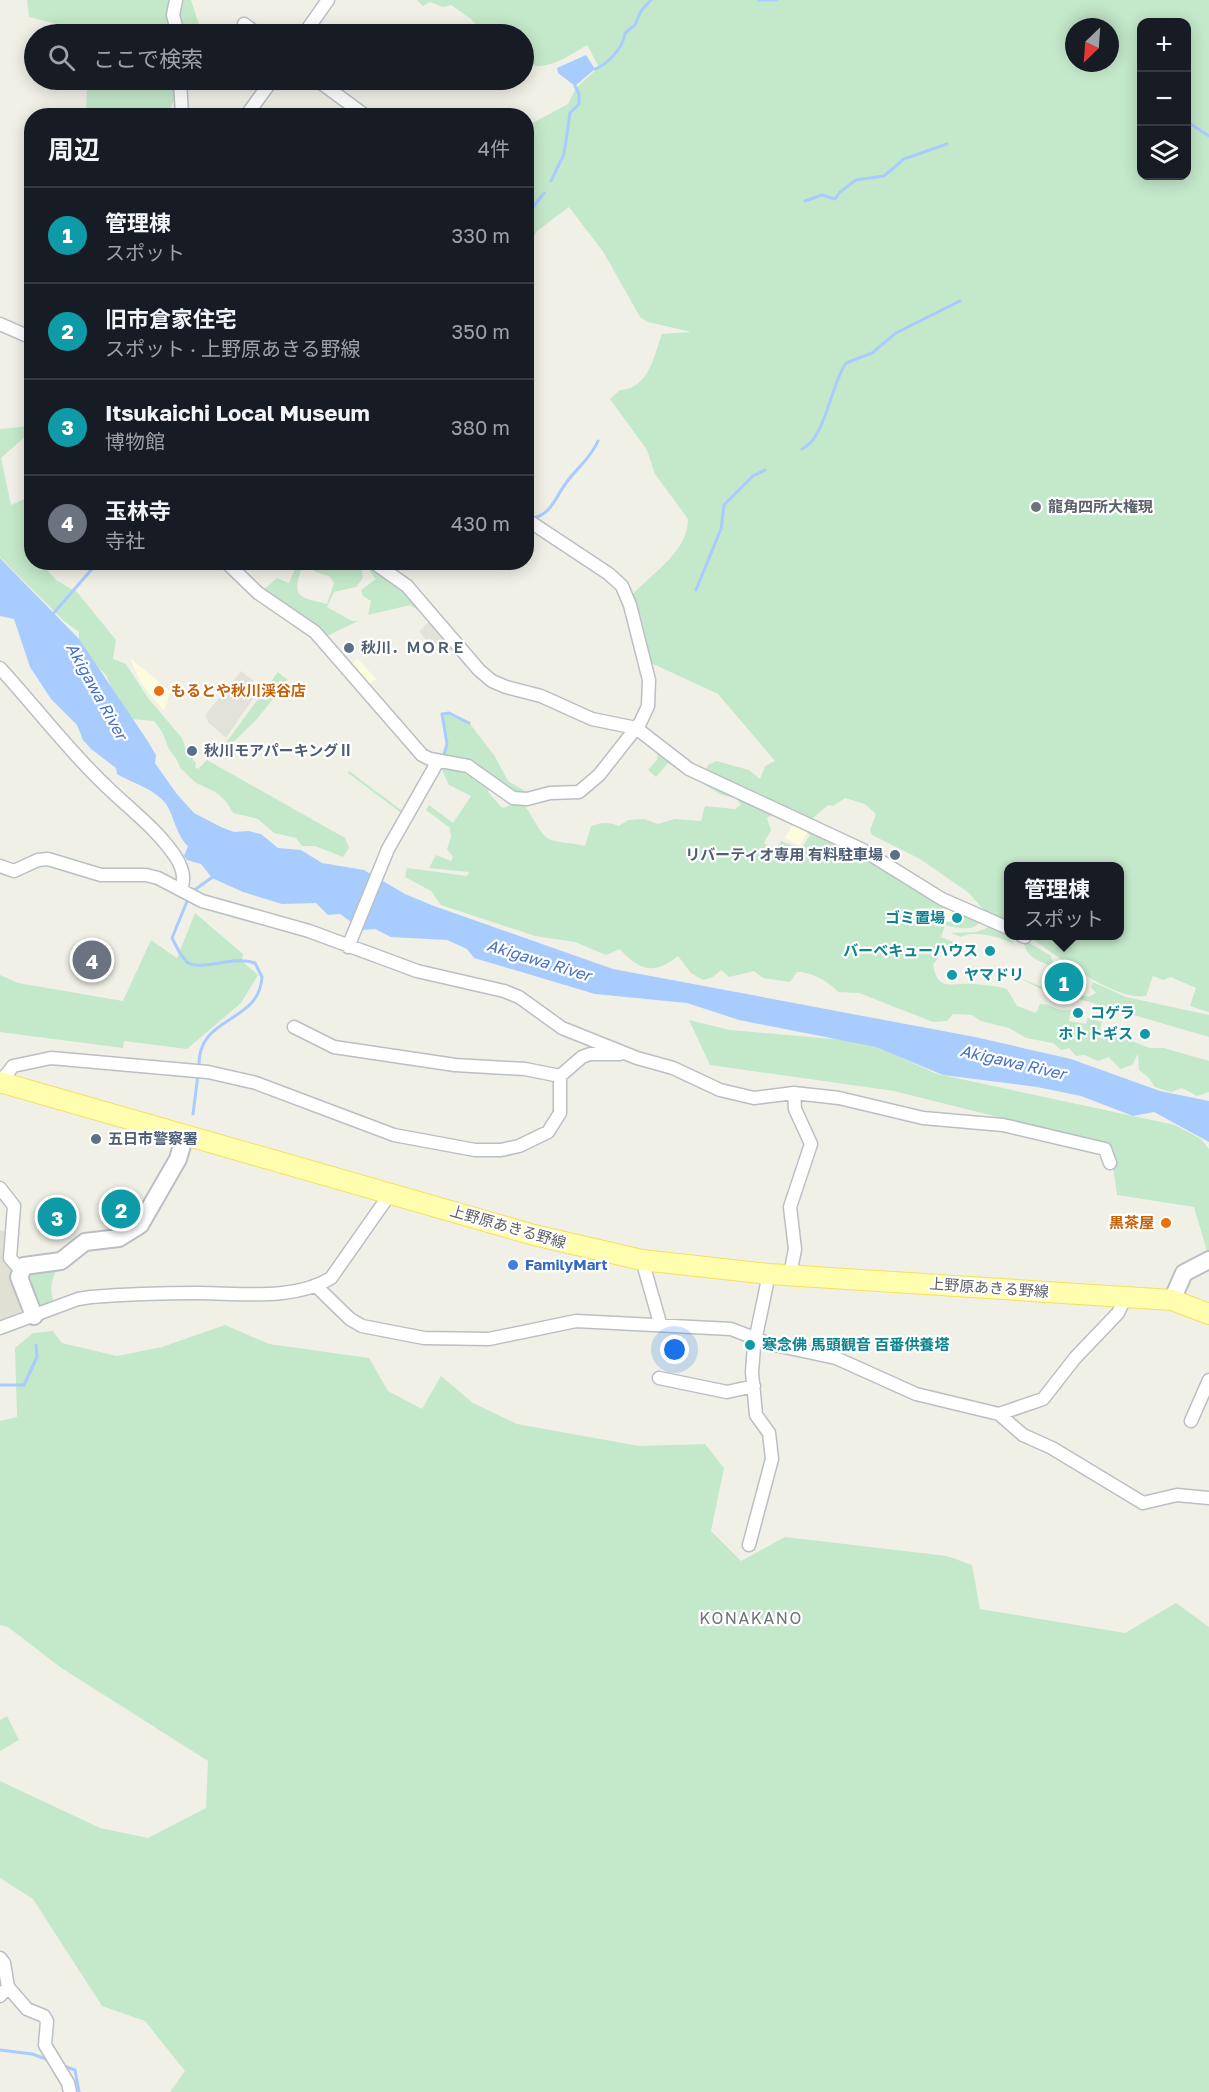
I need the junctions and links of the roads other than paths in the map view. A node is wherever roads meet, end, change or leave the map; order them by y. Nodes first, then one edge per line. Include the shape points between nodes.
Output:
1 (176, 0) edge
2 (328, 0) edge
3 (175, 24) edge
4 (311, 24) edge
5 (181, 90) edge
6 (265, 90) edge
7 (331, 90) edge
8 (182, 108) edge
9 (252, 108) edge
10 (355, 108) edge
11 (0, 324) edge
12 (24, 334) edge
13 (534, 524) edge
14 (234, 570) edge
15 (384, 570) edge
16 (0, 668) edge
17 (636, 728) junction
18 (438, 761) junction
19 (0, 866) edge
20 (186, 893) junction
21 (1004, 926) edge
22 (349, 944) junction
23 (294, 1027) dead end
24 (624, 1052) junction
25 (560, 1076) junction
26 (0, 1082) edge
27 (794, 1093) junction
28 (185, 1134) junction
29 (1110, 1163) dead end
30 (0, 1188) edge
31 (390, 1194) junction
32 (642, 1260) junction
33 (1209, 1260) edge
34 (21, 1271) junction
35 (770, 1274) junction
36 (790, 1275) junction
37 (317, 1287) junction
38 (1126, 1296) junction
39 (1172, 1300) junction
40 (1209, 1314) edge
41 (34, 1316) junction
42 (660, 1323) junction
43 (0, 1328) edge
44 (757, 1338) junction
45 (659, 1378) dead end
46 (1209, 1380) edge
47 (753, 1386) junction
48 (999, 1414) junction
49 (1191, 1421) dead end
50 (1208, 1496) edge
51 (749, 1545) dead end
52 (0, 1958) edge
53 (4, 1992) edge
54 (70, 2092) edge

1 - 3 street
2 - 4 street
5 - 8 street
6 - 9 street
7 - 10 street
11 - 12 street
13 - 17 street via 622,586 650,693
14 - 18 street via 258,593 315,632 422,755
15 - 17 street via 407,586 486,677 566,705 592,719
16 - 20 street via 103,783 164,841 183,870
17 - 18 street via 591,784 574,793 513,798 473,769
17 - 21 street via 689,769 863,850 942,899
18 - 22 street via 384,859
19 - 20 street via 14,871 48,859 101,874 146,875
20 - 22 street
22 - 24 street via 417,970 504,991 519,997 562,1028
23 - 25 street via 334,1047 455,1065 514,1067
24 - 25 street via 617,1056 590,1054
24 - 27 street via 673,1068 720,1090 754,1098
25 - 26 street via 560,1113 548,1132 501,1150 475,1150 394,1135 256,1083 207,1072 51,1058 13,1066
26 - 28 main road, 上野原あきる野線
27 - 29 street via 839,1098 923,1118 1003,1125 1077,1141 1105,1149
27 - 36 street via 795,1108 811,1144 790,1207 795,1248
28 - 31 main road, 上野原あきる野線
28 - 34 street via 178,1159 140,1225 119,1238 85,1242 61,1261 31,1264
30 - 34 street via 14,1206 10,1258
31 - 32 main road, 上野原あきる野線 via 583,1249
31 - 37 street via 331,1278
32 - 35 main road, 上野原あきる野線
32 - 42 street
33 - 39 street via 1184,1273
34 - 41 street via 21,1286
35 - 36 main road, 上野原あきる野線
35 - 44 street
36 - 38 main road, 上野原あきる野線
37 - 41 street via 251,1294 91,1297
37 - 42 street via 350,1320 362,1326 424,1338 489,1339 576,1321
38 - 39 main road, 上野原あきる野線
38 - 48 street via 1118,1313 1043,1399
39 - 40 main road, 上野原あきる野線
41 - 43 street
42 - 44 street via 732,1329
44 - 47 street
44 - 48 street via 836,1358 916,1394
45 - 47 street via 727,1392
46 - 49 street
47 - 51 street via 756,1415 769,1433 772,1459
48 - 50 street via 1023,1435 1143,1503 1177,1495
52 - 53 street via 4,1964
53 - 54 street via 44,2016 45,2045

